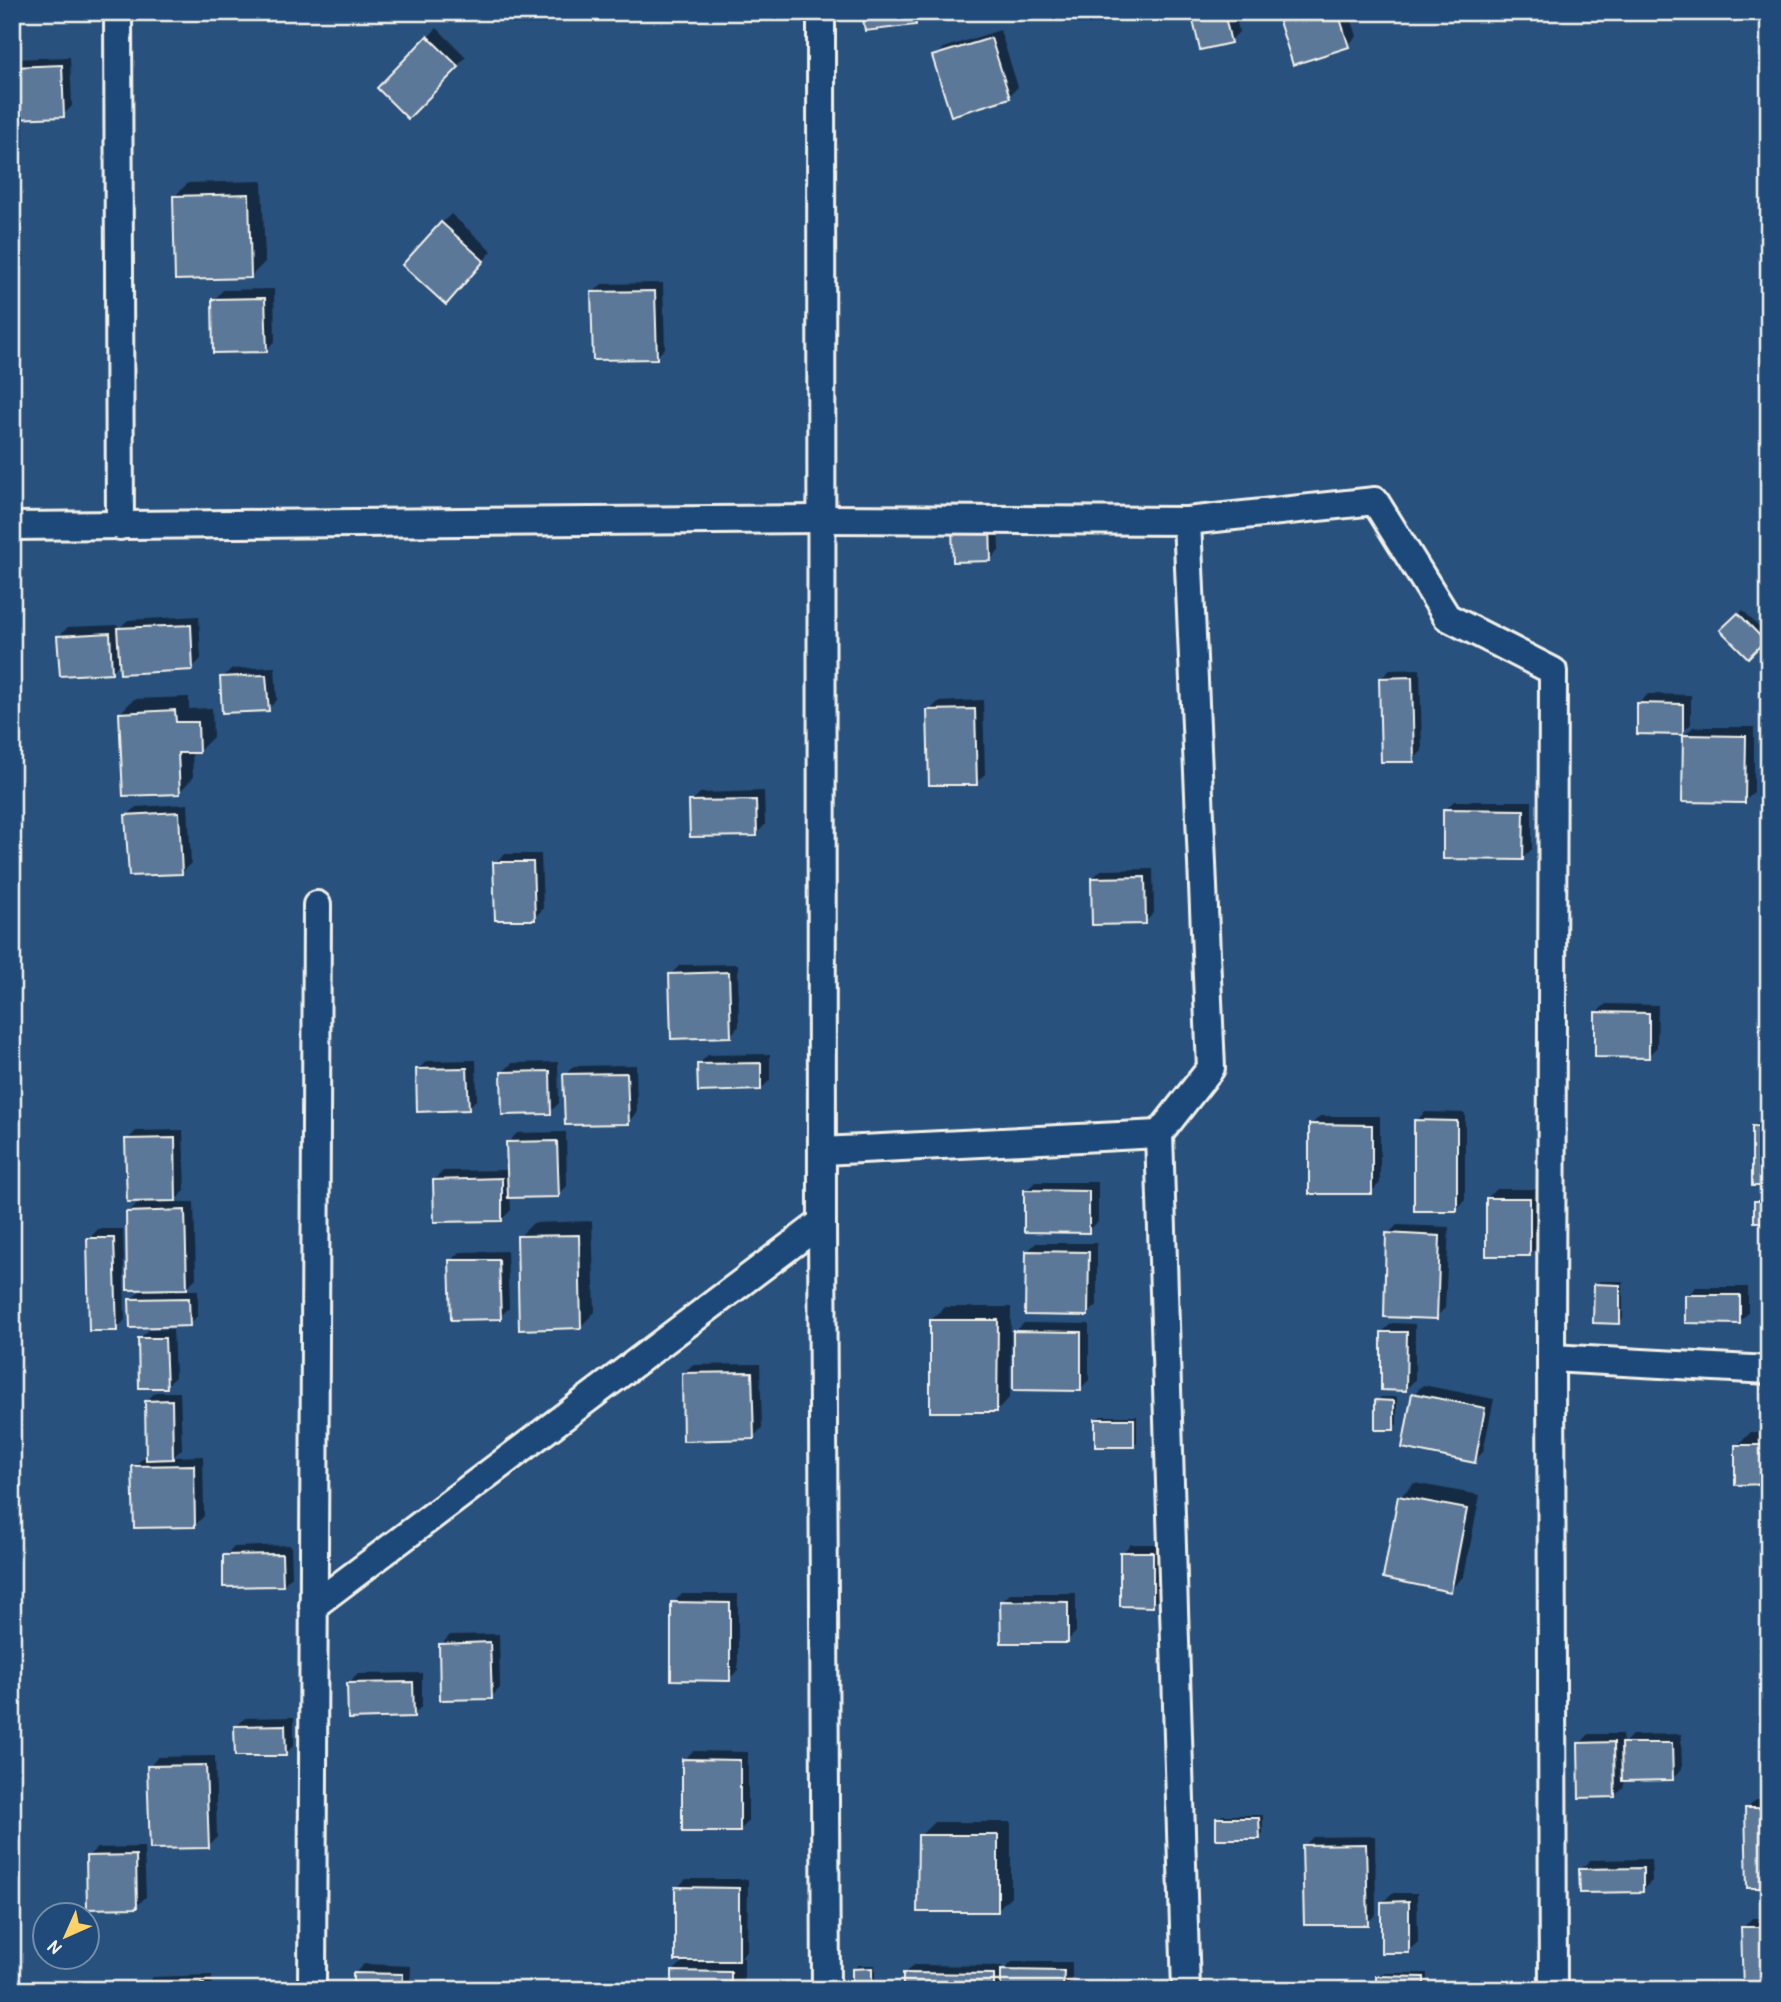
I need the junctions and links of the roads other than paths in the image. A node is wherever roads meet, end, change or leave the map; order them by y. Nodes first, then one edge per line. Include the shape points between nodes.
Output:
1 (118, 12) edge
2 (821, 12) edge
3 (821, 519) junction
4 (1187, 521) junction
5 (12, 526) edge
6 (120, 526) junction
7 (317, 905) dead end
8 (1159, 1134) junction
9 (822, 1151) junction
10 (822, 1222) junction
11 (1551, 1357) junction
12 (1769, 1370) edge
13 (313, 1606) junction
14 (312, 1990) edge
15 (826, 1990) edge
16 (1186, 1990) edge
17 (1553, 1990) edge

1 - 6 street
2 - 3 street
3 - 4 street
3 - 6 street
3 - 9 street
4 - 8 street via 1210,1068
4 - 11 street via 1375,501 1447,617 1553,671
5 - 6 street
7 - 13 street
8 - 9 street
8 - 16 street
9 - 10 street
10 - 13 street
10 - 15 street
11 - 12 street
11 - 17 street
13 - 14 street

